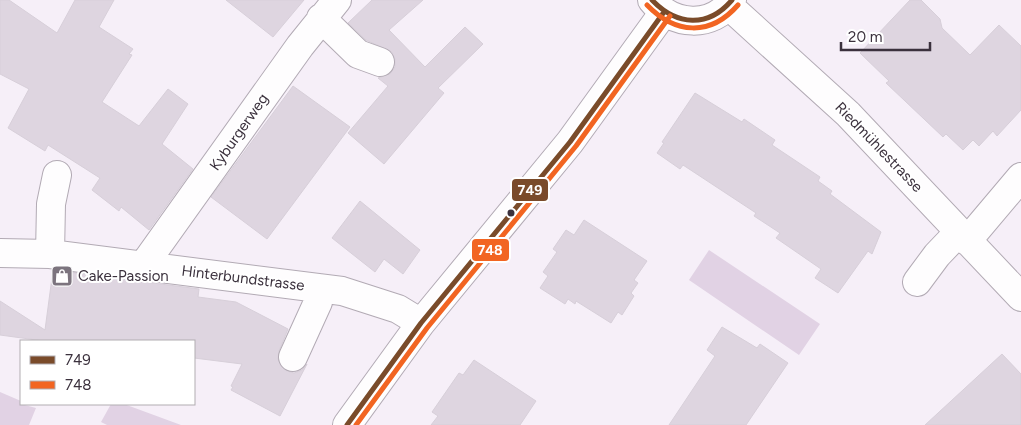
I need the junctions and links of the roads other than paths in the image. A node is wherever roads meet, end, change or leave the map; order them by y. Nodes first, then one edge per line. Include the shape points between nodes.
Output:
1 (730, 3) edge
2 (658, 6) edge
3 (329, 9) edge
4 (380, 62) dead end
5 (57, 175) dead end
6 (1021, 177) edge
7 (963, 236) junction
8 (0, 253) edge
9 (50, 254) junction
10 (143, 266) junction
11 (918, 282) dead end
12 (319, 288) junction
13 (1021, 298) edge
14 (421, 323) junction
15 (293, 357) dead end
16 (347, 425) edge

1 - 2 street via 717,15 697,21 677,19
1 - 7 street, Riedmühlestrasse via 842,107
2 - 14 street via 570,142
3 - 4 street via 358,54
3 - 10 street, Kyburgerweg
5 - 9 street via 51,204
6 - 7 street
7 - 11 street via 937,255
7 - 13 street, Riedmühlestrasse
8 - 9 street, Hinterbundstrasse
9 - 10 street, Hinterbundstrasse
10 - 12 street, Hinterbundstrasse
12 - 14 street, Hinterbundstrasse via 342,291 398,309
12 - 15 street via 318,302
14 - 16 street

